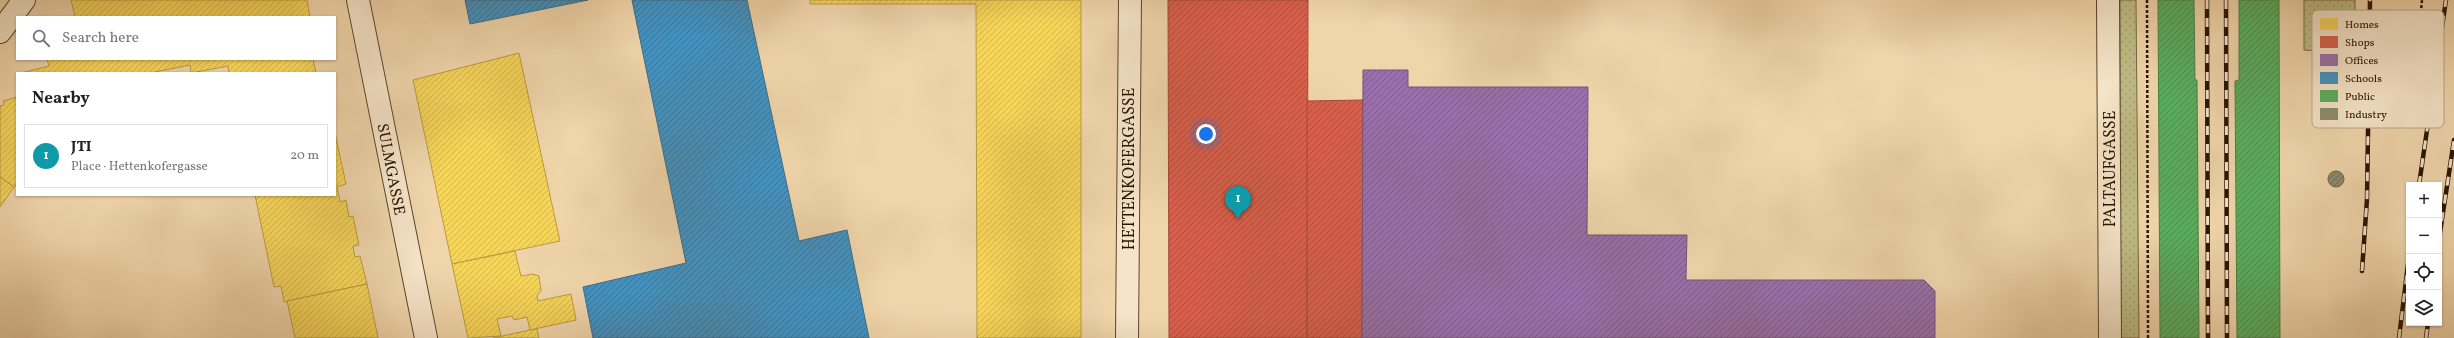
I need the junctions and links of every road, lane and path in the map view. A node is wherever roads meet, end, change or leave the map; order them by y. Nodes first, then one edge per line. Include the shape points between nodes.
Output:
1 (24, 0) edge
2 (358, 0) edge
3 (1130, 0) edge
4 (2108, 0) edge
5 (2146, 0) edge
6 (2422, 0) edge
7 (2421, 10) edge
8 (0, 32) edge
9 (426, 338) edge
10 (1127, 338) edge
11 (2110, 338) edge
12 (2148, 338) edge

1 - 8 street
2 - 9 street, SULMGASSE
3 - 10 street, HETTENKOFERGASSE
4 - 11 street, PALTAUFGASSE
5 - 12 path
6 - 7 path

